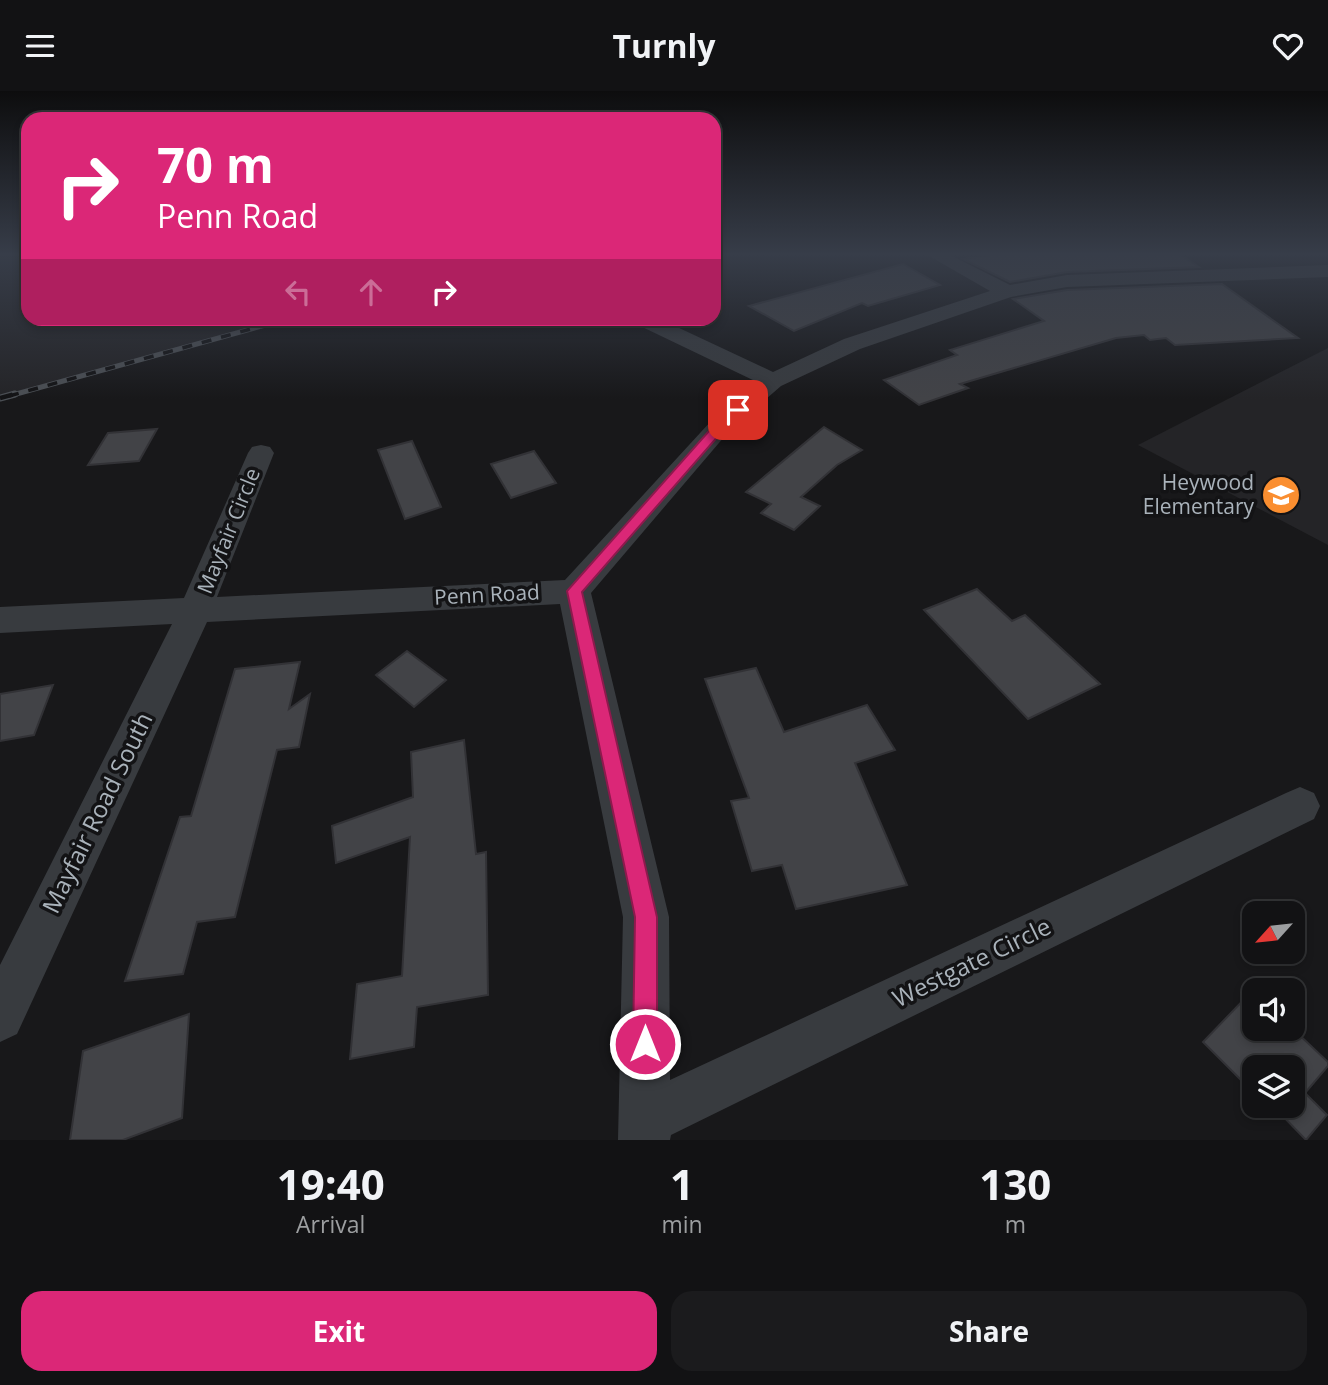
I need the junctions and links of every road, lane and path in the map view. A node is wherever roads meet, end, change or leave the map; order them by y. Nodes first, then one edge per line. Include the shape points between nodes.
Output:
1 (977, 302) edge
2 (659, 326) edge
3 (773, 381) junction
4 (261, 453) dead end
5 (574, 591) junction
6 (197, 609) junction
7 (0, 620) edge
8 (1300, 806) dead end
9 (0, 1017) edge
10 (644, 1130) edge

1 - 3 street via 852,344
2 - 3 street
3 - 5 street via 721,425
4 - 6 street, Mayfair Circle
5 - 6 street, Penn Road
5 - 10 street via 646,917
6 - 7 street, Penn Road
6 - 9 street, Mayfair Road South
8 - 10 street, Westgate Circle

